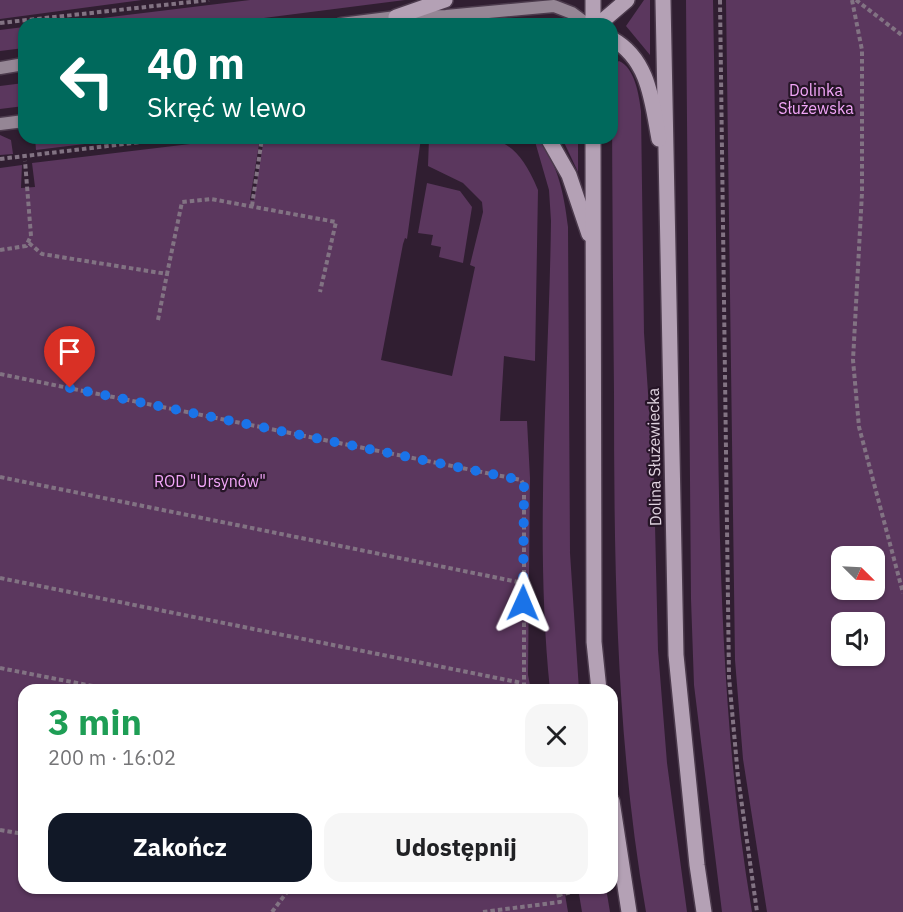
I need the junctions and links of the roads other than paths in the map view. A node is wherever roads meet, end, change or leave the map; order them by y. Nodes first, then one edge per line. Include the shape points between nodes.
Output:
1 (446, 0) edge
2 (593, 0) edge
3 (627, 0) edge
4 (663, 0) edge
5 (396, 17) junction
6 (388, 18) edge
7 (579, 18) edge
8 (593, 18) edge
9 (606, 18) edge
10 (618, 44) edge
11 (18, 65) edge
12 (0, 68) edge
13 (18, 122) edge
14 (0, 124) edge
15 (551, 144) edge
16 (593, 144) edge
17 (668, 183) junction
18 (593, 247) junction
19 (598, 684) edge
20 (618, 840) edge
21 (629, 912) edge
22 (704, 912) edge

1 - 5 main road
2 - 8 main road
3 - 9 main road
4 - 17 main road, Dolina Służewiecka
5 - 6 main road
5 - 7 main road via 554,6
10 - 17 main road via 632,54 645,78
11 - 12 main road
13 - 14 main road
15 - 18 main road via 569,175
16 - 18 main road
17 - 22 main road, Dolina Służewiecka via 675,655
18 - 19 main road via 594,642
20 - 21 main road

